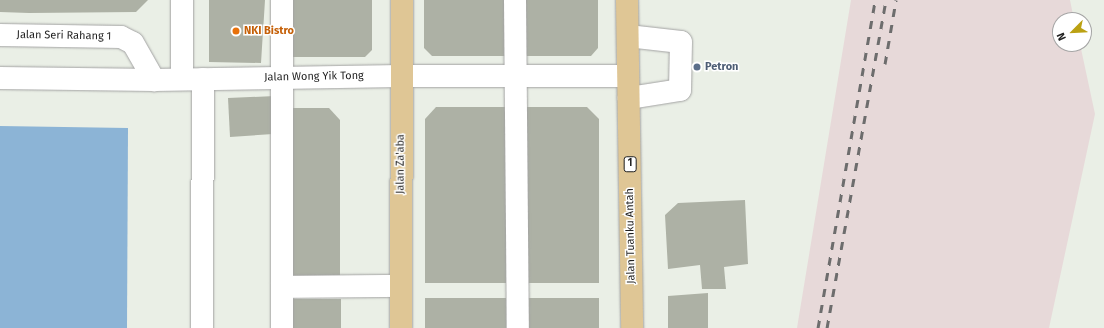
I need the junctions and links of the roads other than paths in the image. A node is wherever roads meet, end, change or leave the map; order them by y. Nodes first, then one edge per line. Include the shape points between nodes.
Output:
1 (182, 0) edge
2 (282, 0) edge
3 (402, 0) edge
4 (515, 0) edge
5 (627, 0) edge
6 (0, 36) edge
7 (628, 36) junction
8 (401, 76) junction
9 (515, 76) junction
10 (628, 76) junction
11 (282, 77) junction
12 (0, 78) edge
13 (192, 79) junction
14 (154, 80) junction
15 (629, 98) junction
16 (401, 286) junction
17 (282, 287) junction
18 (202, 328) edge
19 (282, 328) edge
20 (401, 328) edge
21 (518, 328) edge
22 (632, 328) edge

1 - 13 street
2 - 11 street
3 - 8 highway, Jalan Za'aba
4 - 9 street
5 - 7 highway, Jalan Tuanku Antah / 1
6 - 14 street, Jalan Seri Rahang 1 via 121,37 132,43
7 - 10 highway, Jalan Tuanku Antah / 1
7 - 15 street via 681,42 680,90
8 - 9 street, Jalan Wong Yik Tong
8 - 11 street, Jalan Wong Yik Tong
8 - 16 highway, Jalan Za'aba
9 - 10 street, Jalan Wong Yik Tong
9 - 21 street
10 - 15 highway, Jalan Tuanku Antah / 1
11 - 13 street, Jalan Wong Yik Tong
11 - 17 street
12 - 14 street, Jalan Wong Yik Tong
13 - 14 street, Jalan Wong Yik Tong
13 - 18 street
15 - 22 highway, Jalan Tuanku Antah / 1
16 - 17 street
16 - 20 highway, Jalan Za'aba
17 - 19 street

